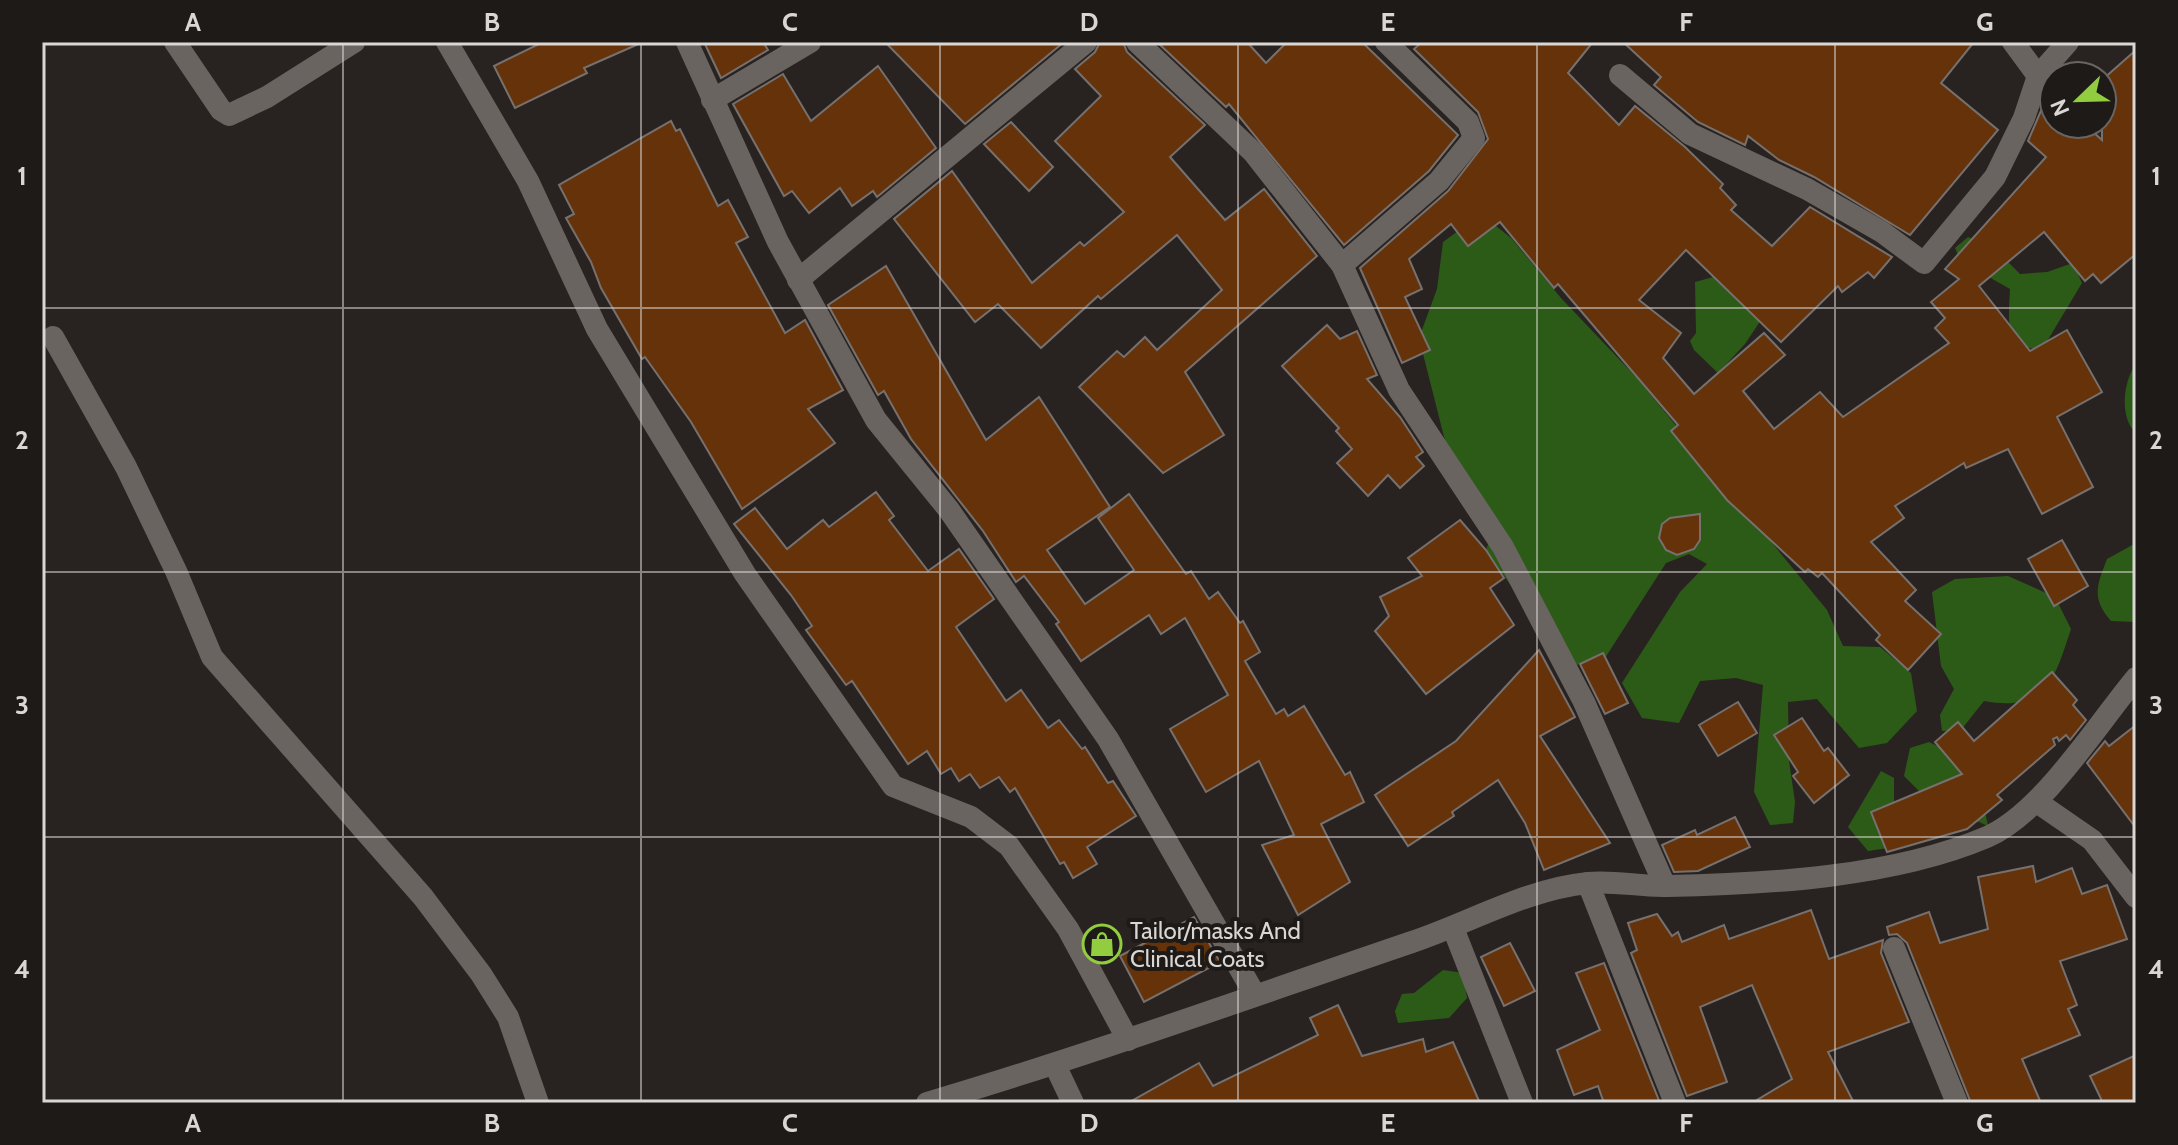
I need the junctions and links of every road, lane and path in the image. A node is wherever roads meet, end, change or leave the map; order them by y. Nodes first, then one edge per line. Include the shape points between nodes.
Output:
1 (175, 42) edge
2 (354, 42) edge
3 (447, 42) edge
4 (687, 42) edge
5 (810, 42) edge
6 (1086, 42) edge
7 (1137, 42) edge
8 (1386, 42) edge
9 (2013, 42) edge
10 (2068, 42) edge
11 (2052, 60) edge
12 (1620, 75) dead end
13 (2038, 76) joint
14 (712, 100) junction
15 (1342, 265) junction
16 (798, 280) junction
17 (53, 337) dead end
18 (2136, 678) edge
19 (2037, 802) junction
20 (1588, 883) junction
21 (1665, 886) junction
22 (2136, 897) edge
23 (1453, 928) junction
24 (1894, 948) dead end
25 (1255, 995) junction
26 (1128, 1040) junction
27 (1055, 1065) junction
28 (538, 1103) edge
29 (927, 1103) edge
30 (1073, 1103) edge
31 (1522, 1103) edge
32 (1675, 1103) edge
33 (1957, 1103) edge

1 - 2 street via 229,115
3 - 26 street via 528,181 597,329 752,585 893,786 971,817 1009,846 1068,929
4 - 14 street
5 - 14 street
6 - 16 street
7 - 15 street via 1253,152
8 - 15 street via 1468,122 1474,138 1439,181
9 - 13 street
10 - 11 street
12 - 13 street via 1690,134 1807,189 1924,263 1995,177
14 - 16 street
15 - 21 street via 1399,390 1503,547 1584,702
16 - 25 street via 876,420 949,510 1108,739
17 - 28 street via 126,467 212,657 423,897 481,974 508,1017
18 - 19 street
19 - 21 street via 1989,836 1909,862 1796,879
19 - 22 street via 2092,840
20 - 21 street
20 - 23 street via 1537,895
20 - 32 street
23 - 25 street
23 - 31 street
24 - 33 street
25 - 26 street
26 - 27 street
27 - 29 street
27 - 30 street

